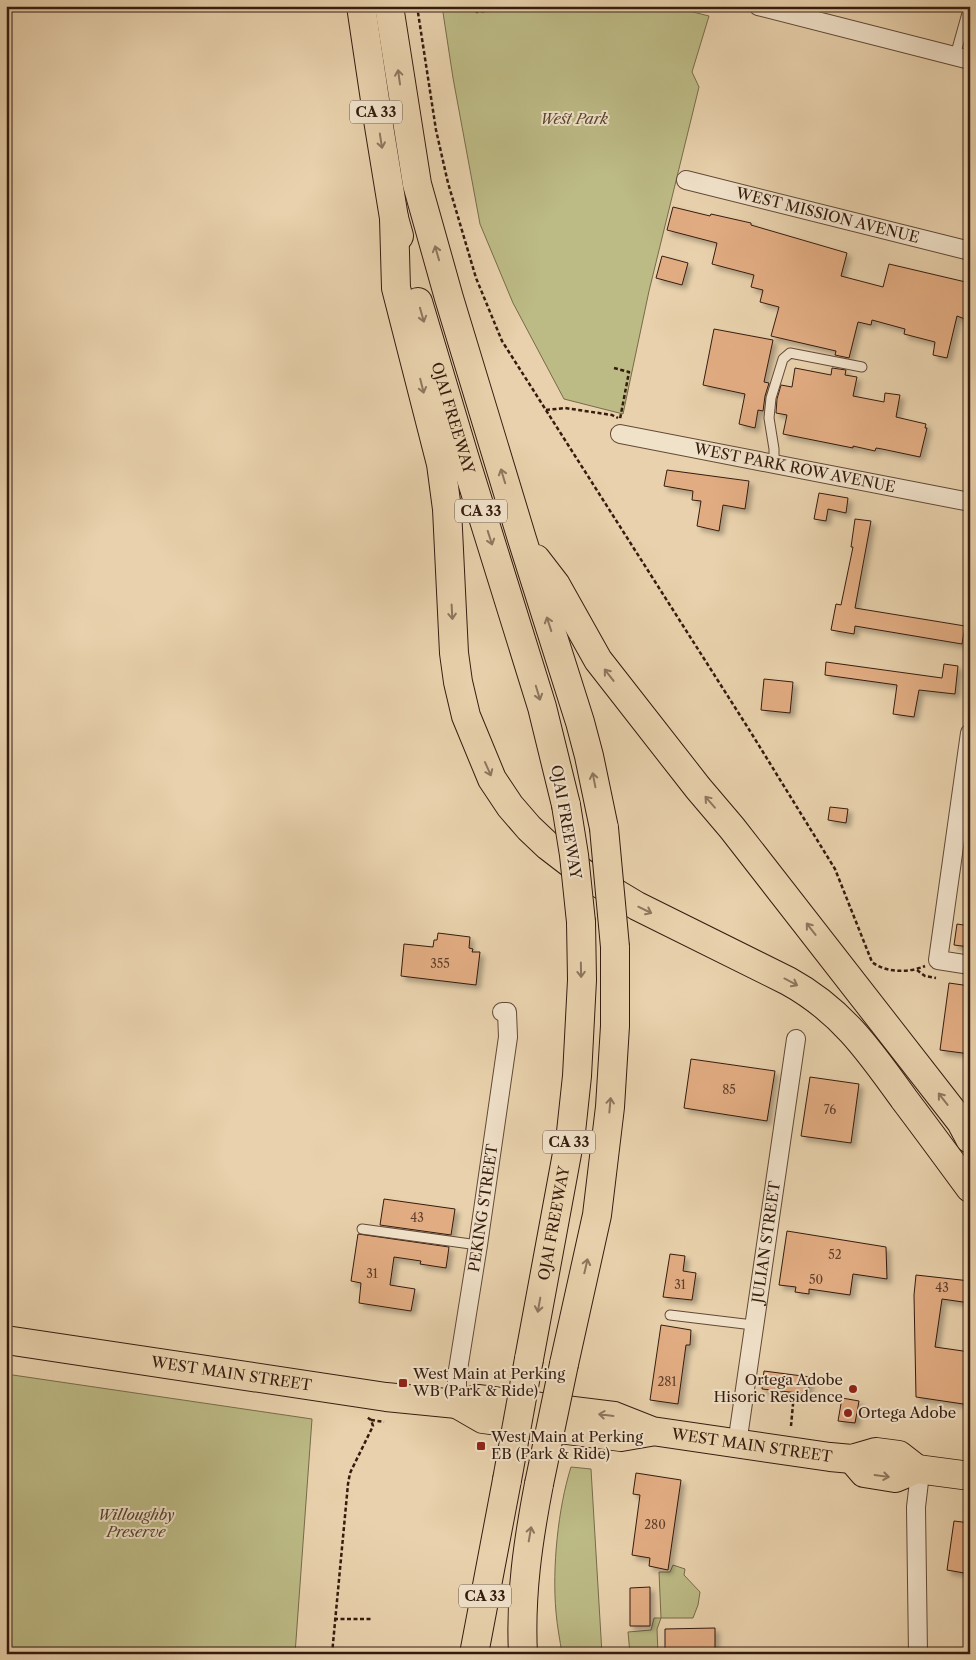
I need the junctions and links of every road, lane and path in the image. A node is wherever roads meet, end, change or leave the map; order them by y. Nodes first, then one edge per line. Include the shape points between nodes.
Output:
1 (361, 6) edge
2 (389, 6) edge
3 (417, 6) edge
4 (470, 6) edge
5 (533, 6) edge
6 (758, 6) edge
7 (969, 6) edge
8 (962, 58) edge
9 (686, 180) dead end
10 (394, 218) junction
11 (970, 251) edge
12 (862, 367) dead end
13 (614, 368) dead end
14 (546, 410) junction
15 (620, 426) junction
16 (774, 464) junction
17 (970, 502) edge
18 (522, 539) junction
19 (970, 733) edge
20 (938, 960) junction
21 (970, 965) edge
22 (505, 1012) dead end
23 (796, 1039) dead end
24 (967, 1130) edge
25 (960, 1169) edge
26 (970, 1188) edge
27 (362, 1228) dead end
28 (478, 1245) junction
29 (670, 1315) dead end
30 (753, 1325) junction
31 (6, 1340) edge
32 (794, 1393) dead end
33 (457, 1404) junction
34 (370, 1407) junction
35 (384, 1422) dead end
36 (791, 1426) dead end
37 (737, 1444) junction
38 (917, 1469) junction
39 (970, 1476) edge
40 (496, 1539) junction
41 (524, 1582) junction
42 (334, 1619) junction
43 (373, 1619) dead end
44 (332, 1654) edge
45 (454, 1654) edge
46 (474, 1654) edge
47 (523, 1654) edge
48 (542, 1654) edge
49 (918, 1654) edge

1 -> 10 main road, OJAI FREEWAY / CA 33
18 -> 2 main road, OJAI FREEWAY / CA 33 via 417,184
3 - 14 path via 436,130 448,184 476,278 502,341
4 - 5 path via 477,12
6 - 8 street
7 - 8 lane
9 - 11 street, WEST MISSION AVENUE
10 -> 25 main road via 396,288 442,464 458,682 466,716 492,779 528,828 587,876 637,906 810,993 829,1008 870,1051
10 -> 40 main road, OJAI FREEWAY / CA 33, bridge via 542,707 566,805 581,922 582,980 571,1132
12 - 16 lane via 790,353 783,359 771,398 769,418
13 - 15 path via 629,372
14 - 15 path via 565,408 612,416
14 - 20 path via 835,869 872,962 885,969 900,971 917,970
15 - 16 street, WEST PARK ROW AVENUE
16 - 17 street, WEST PARK ROW AVENUE
24 -> 18 main road via 598,660 556,585
41 -> 18 main road, OJAI FREEWAY / CA 33, bridge via 538,1484 599,1206 611,1098 615,947 604,828 589,756
19 - 20 street
20 - 21 street
22 - 28 street, PEKING STREET via 508,1037
23 - 30 street, JULIAN STREET
25 - 26 main road
27 - 28 lane
28 - 33 street, PEKING STREET via 456,1383
29 - 30 lane
30 - 37 street, JULIAN STREET
31 - 34 main road, WEST MAIN STREET
32 - 36 path
33 - 34 main road, WEST MAIN STREET
33 - 37 main road, WEST MAIN STREET via 478,1399 614,1416 652,1431
34 - 35 path
34 - 42 path via 373,1426 350,1473 348,1484
37 - 38 main road, WEST MAIN STREET via 852,1459 876,1452 899,1456
38 - 39 main road, WEST MAIN STREET
38 - 49 street via 920,1473 916,1507
40 - 45 main road
40 - 46 main road, OJAI FREEWAY / CA 33
41 - 47 main road, OJAI FREEWAY
41 - 48 main road
42 - 43 path
42 - 44 path

